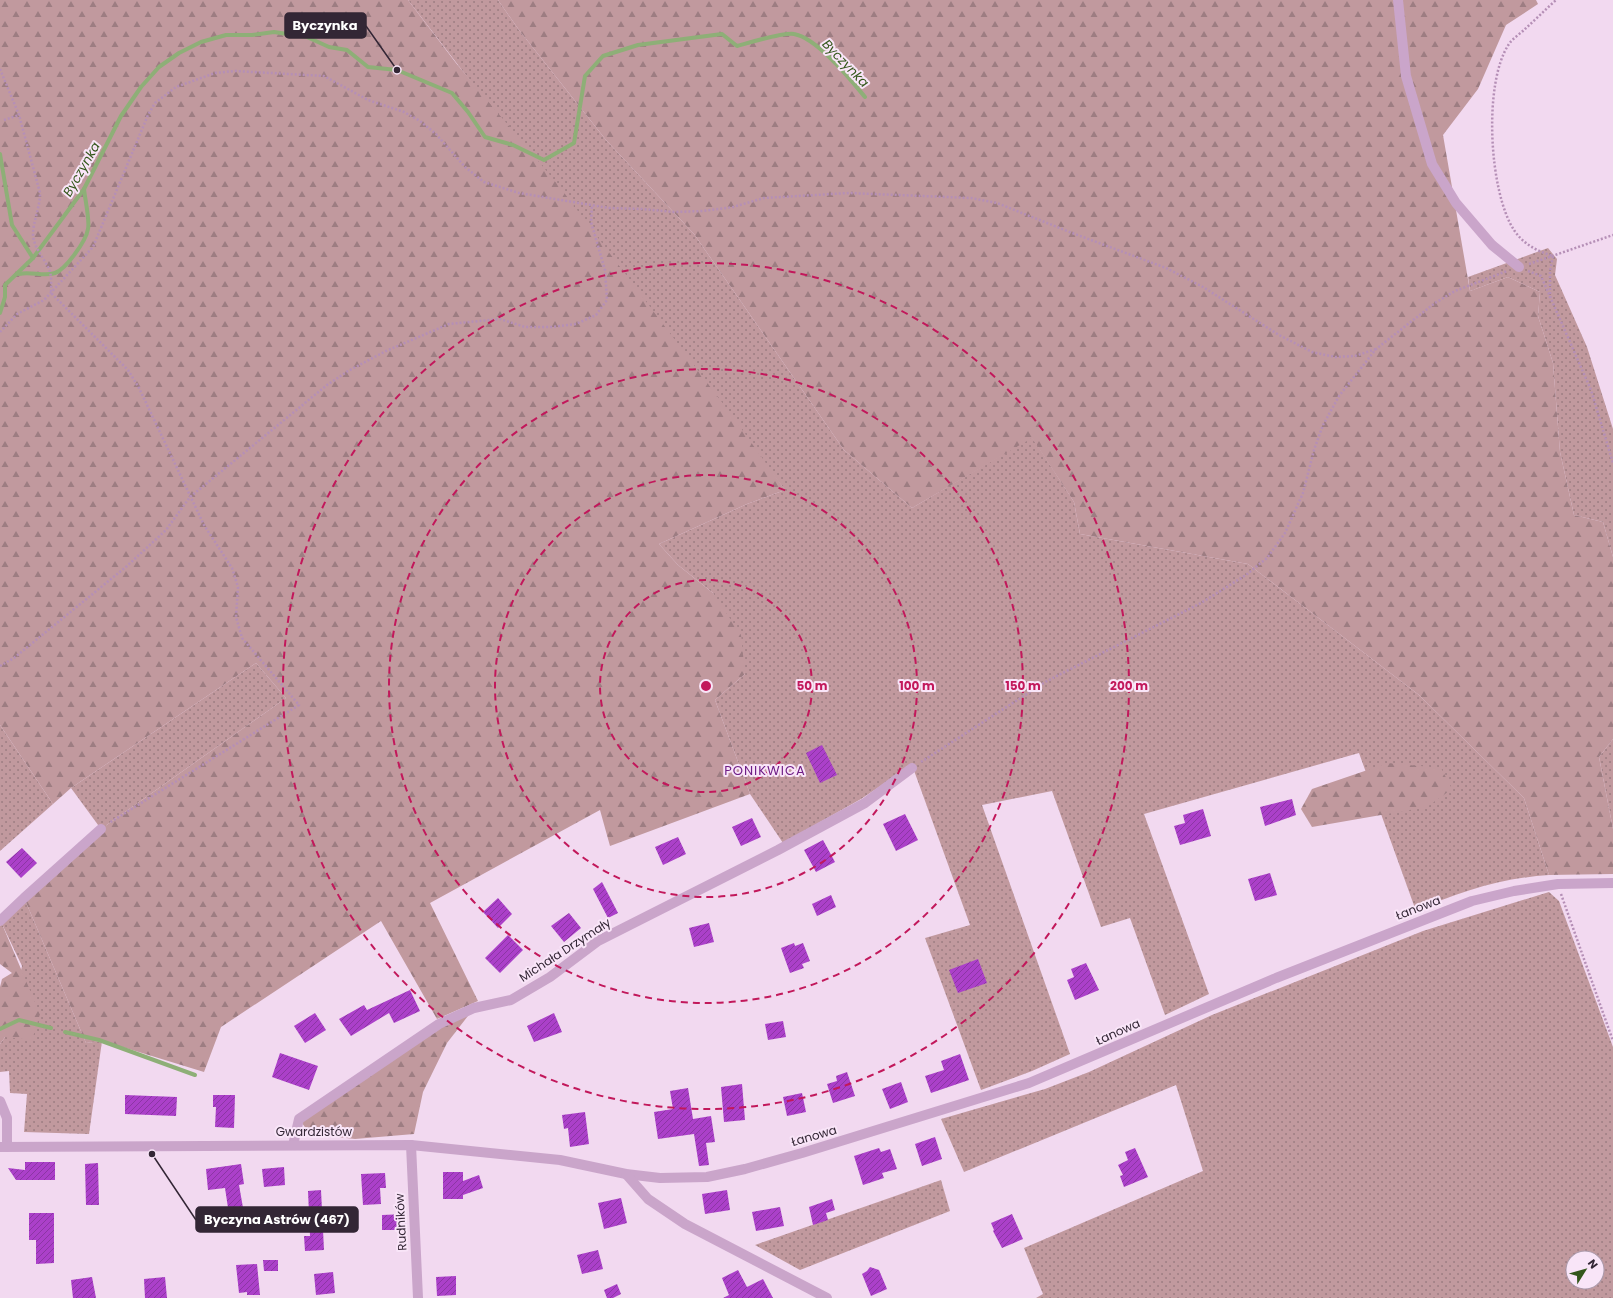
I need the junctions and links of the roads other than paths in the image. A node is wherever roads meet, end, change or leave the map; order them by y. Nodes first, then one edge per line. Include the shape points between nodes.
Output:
1 (1398, 0) edge
2 (1518, 266) road end
3 (912, 768) road end
4 (101, 828) road end
5 (1613, 883) edge
6 (0, 921) edge
7 (0, 1101) edge
8 (293, 1144) junction
9 (411, 1145) junction
10 (4, 1147) edge
11 (626, 1174) junction
12 (418, 1298) edge
13 (827, 1298) edge

1 - 2 street via 1406,76 1432,164 1456,203 1492,245
3 - 8 street, Michała Drzymały via 865,803 598,941 550,977 512,1000 474,1008 439,1024 299,1119
4 - 6 street
5 - 11 street, Łanowa via 1558,884 1472,901 1276,978 1029,1084 802,1153 707,1177 660,1178
7 - 10 street via 7,1118
8 - 9 street, Gwardzistów
8 - 10 street, Gwardzistów
9 - 11 street, Gwardzistów via 560,1160
9 - 12 street, Rudników
11 - 13 street via 648,1199 685,1224

